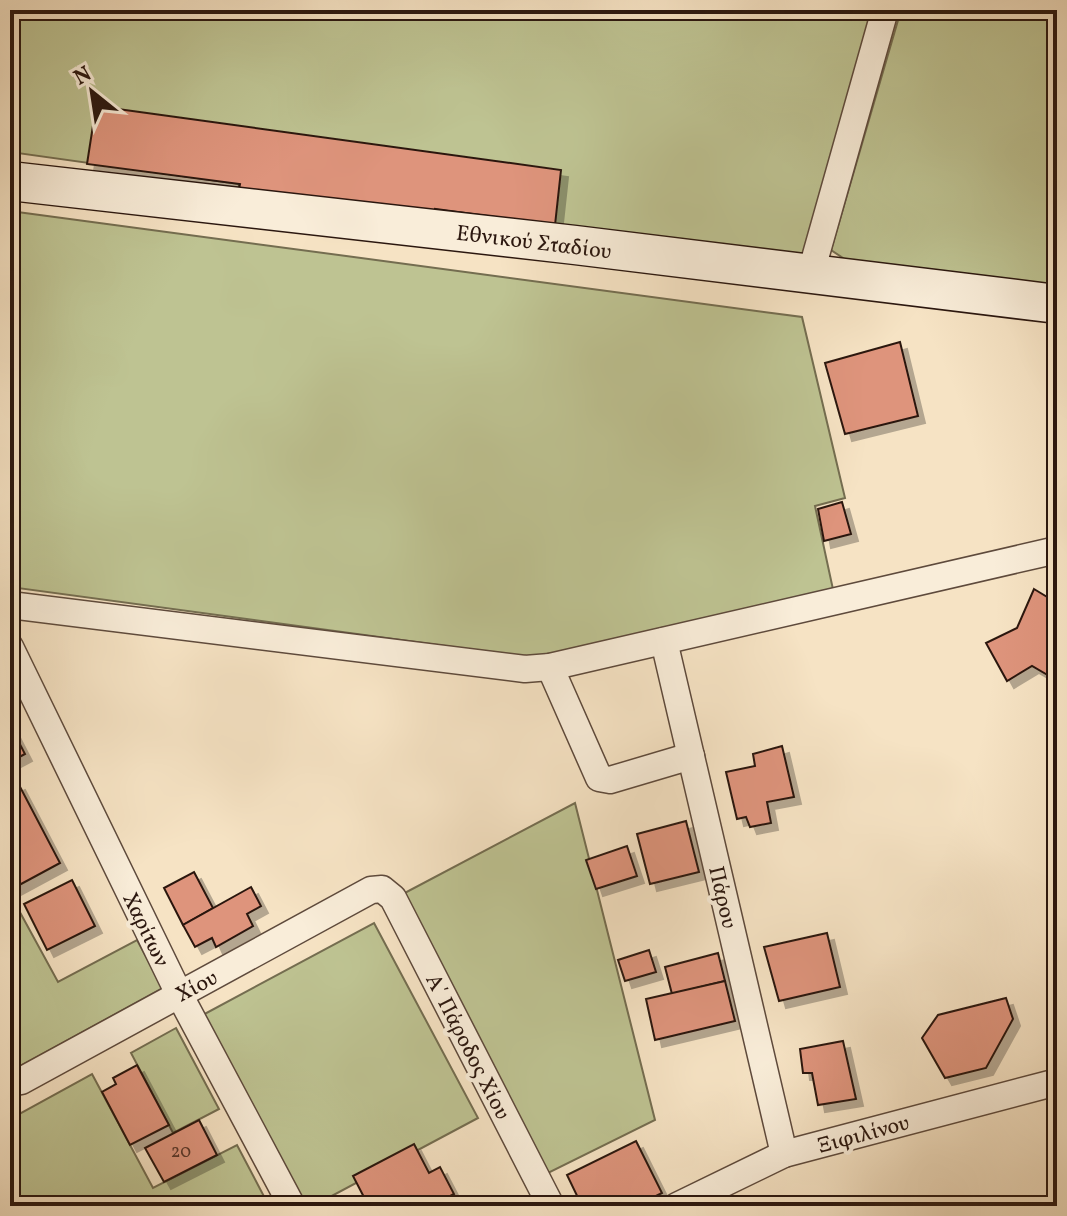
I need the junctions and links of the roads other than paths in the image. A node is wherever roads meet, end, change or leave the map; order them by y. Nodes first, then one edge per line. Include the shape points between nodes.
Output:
1 (885, 10) edge
2 (10, 181) edge
3 (810, 276) junction
4 (1057, 304) edge
5 (1057, 550) edge
6 (10, 605) edge
7 (664, 641) junction
8 (10, 647) edge
9 (550, 667) junction
10 (691, 756) junction
11 (382, 889) joint
12 (179, 994) junction
13 (1057, 1082) edge
14 (10, 1083) edge
15 (784, 1154) junction
16 (292, 1206) edge
17 (551, 1206) edge
18 (677, 1206) edge

1 - 3 street
2 - 3 street, Εθνικού Σταδίου
3 - 4 street, Εθνικού Σταδίου
5 - 7 street
6 - 9 street via 525,669
7 - 9 street
7 - 10 street, Πάρου
8 - 12 street, Χαρίτων
9 - 10 street via 599,778 610,780
10 - 15 street, Πάρου
11 - 12 street, Χίου via 371,890
11 - 17 street, Α΄ Πάροδος Χίου via 393,898
12 - 14 street, Χίου
12 - 16 street, Χαρίτων
13 - 15 street, Ξιφιλίνου
15 - 18 street, Ξιφιλίνου

